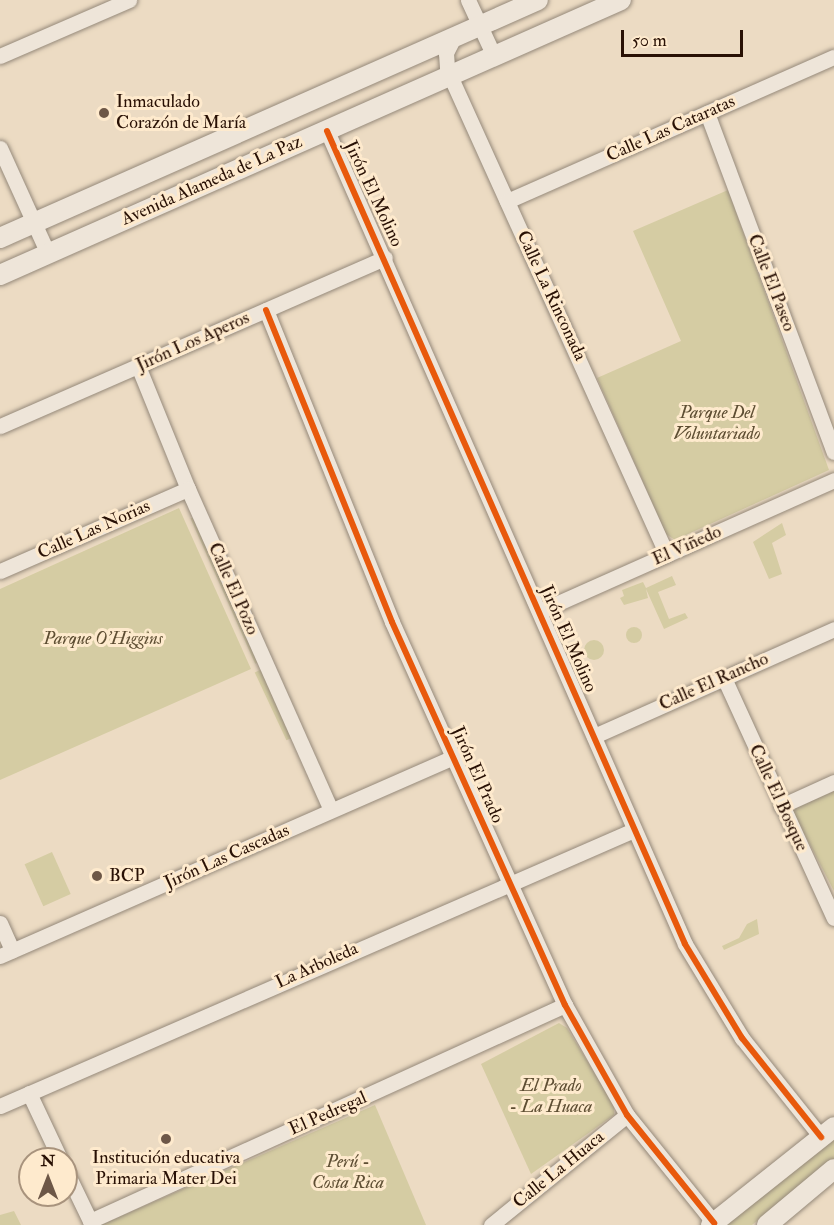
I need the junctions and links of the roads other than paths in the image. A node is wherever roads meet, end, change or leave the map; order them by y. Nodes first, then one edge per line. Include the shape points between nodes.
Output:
1 (126, 0) edge
2 (468, 0) edge
3 (537, 0) edge
4 (621, 0) edge
5 (479, 26) junction
6 (454, 37) junction
7 (0, 56) edge
8 (494, 56) junction
9 (832, 63) edge
10 (451, 76) junction
11 (707, 113) junction
12 (327, 131) junction
13 (0, 148) edge
14 (507, 201) junction
15 (34, 223) junction
16 (0, 238) edge
17 (48, 254) junction
18 (386, 258) junction
19 (0, 275) edge
20 (266, 310) junction
21 (138, 366) junction
22 (0, 426) edge
23 (834, 452) edge
24 (834, 480) edge
25 (188, 489) junction
26 (667, 555) junction
27 (0, 571) edge
28 (540, 611) junction
29 (834, 629) edge
30 (724, 678) junction
31 (594, 736) junction
32 (453, 757) junction
33 (834, 782) edge
34 (781, 806) junction
35 (331, 810) junction
36 (634, 830) junction
37 (509, 882) junction
38 (834, 918) edge
39 (0, 923) edge
40 (6, 953) edge
41 (565, 1005) junction
42 (29, 1094) junction
43 (0, 1106) edge
44 (627, 1115) junction
45 (828, 1132) edge
46 (54, 1147) edge
47 (834, 1169) edge
48 (78, 1196) edge
49 (91, 1223) edge
50 (712, 1224) edge
51 (491, 1225) edge
52 (766, 1225) edge

1 - 7 street
2 - 5 street
3 - 5 street, Avenida Alameda de La Paz
4 - 8 street, Avenida Alameda de La Paz
5 - 6 street, Avenida Alameda de La Paz
5 - 8 street
6 - 10 street, Calle La Rinconada via 445,58
6 - 15 street, Avenida Alameda de La Paz
8 - 10 street, Avenida Alameda de La Paz
9 - 11 street, Calle Las Cataratas
10 - 12 street, Avenida Alameda de La Paz
10 - 14 street, Calle La Rinconada
11 - 14 street, Calle Las Cataratas
11 - 23 street, Calle El Paseo
12 - 17 street, Avenida Alameda de La Paz
12 - 18 street, Jirón El Molino
13 - 15 street
14 - 26 street, Calle La Rinconada
15 - 16 street, Avenida Alameda de La Paz
15 - 17 street
17 - 19 street, Avenida Alameda de La Paz
18 - 20 street, Jirón Los Aperos
18 - 28 street, Jirón El Molino
20 - 21 street, Jirón Los Aperos
20 - 32 street, Jirón El Prado via 392,622
21 - 22 street, Jirón Los Aperos
21 - 25 street, Calle El Pozo
24 - 26 street, El Viñedo
25 - 27 street, Calle Las Norias
25 - 35 street, Calle El Pozo
26 - 28 street, El Viñedo
28 - 31 street, Jirón El Molino
29 - 30 street, Calle El Rancho
30 - 31 street, Calle El Rancho
30 - 34 street, Calle El Bosque
31 - 36 street, Jirón El Molino
32 - 35 street, Jirón Las Cascadas
32 - 37 street, Jirón El Prado
33 - 34 street
34 - 38 street, Calle El Bosque
35 - 40 street, Jirón Las Cascadas
36 - 37 street, La Arboleda
36 - 45 street, Jirón El Molino via 704,980 762,1066
37 - 41 street, Jirón El Prado
37 - 42 street, La Arboleda
39 - 40 street
41 - 44 street, Jirón El Prado
41 - 49 street, El Pedregal
42 - 43 street, La Arboleda
42 - 46 street
44 - 50 street, Jirón El Prado
44 - 51 street, Calle La Huaca
45 - 50 street
47 - 52 street
48 - 49 street

